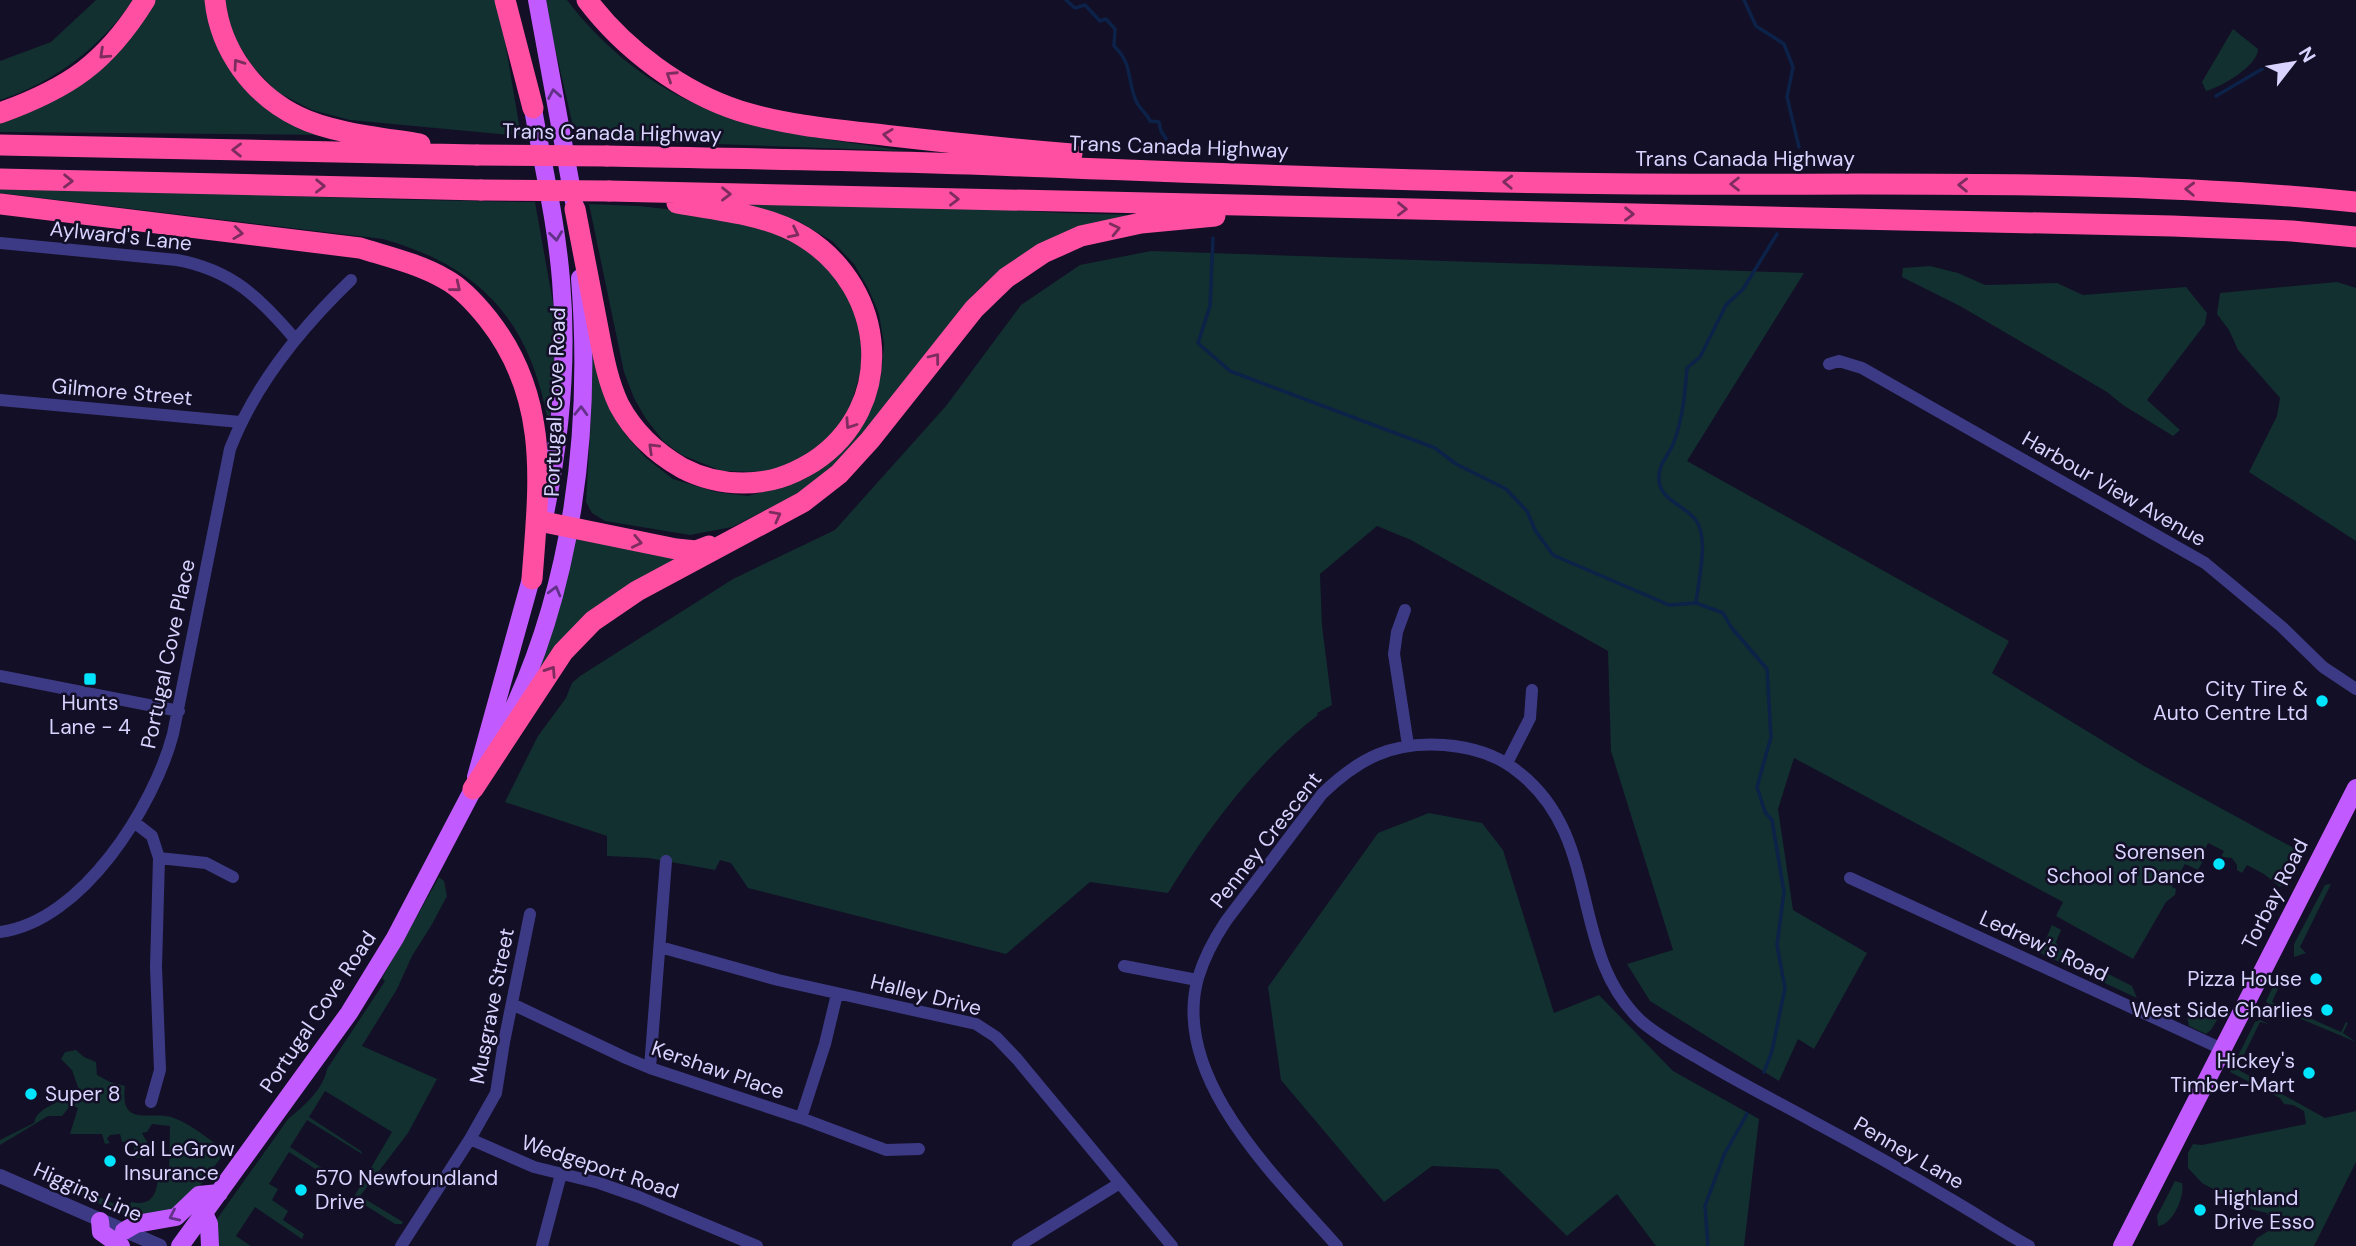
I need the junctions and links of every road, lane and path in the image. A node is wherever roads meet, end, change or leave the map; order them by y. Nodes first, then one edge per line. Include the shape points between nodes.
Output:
1 (145, 0) edge
2 (215, 0) edge
3 (505, 0) edge
4 (515, 0) edge
5 (537, 0) edge
6 (587, 0) edge
7 (533, 108) junction
8 (0, 113) edge
9 (0, 145) edge
10 (477, 155) junction
11 (1148, 172) junction
12 (0, 179) edge
13 (2356, 187) edge
14 (609, 191) junction
15 (2227, 191) junction
16 (2356, 202) edge
17 (0, 204) edge
18 (1360, 208) junction
19 (575, 209) junction
20 (2172, 226) junction
21 (2356, 237) edge
22 (0, 243) edge
23 (2356, 251) edge
24 (351, 280) dead end
25 (295, 339) junction
26 (1829, 363) dead end
27 (0, 400) edge
28 (240, 422) junction
29 (544, 522) junction
30 (570, 528) junction
31 (740, 536) junction
32 (532, 579) junction
33 (1405, 610) dead end
34 (0, 676) edge
35 (2356, 689) edge
36 (1532, 690) dead end
37 (178, 711) junction
38 (1408, 745) junction
39 (1507, 763) junction
40 (2356, 788) edge
41 (473, 789) junction
42 (134, 822) junction
43 (159, 858) junction
44 (666, 861) dead end
45 (233, 877) dead end
46 (1850, 878) dead end
47 (530, 914) dead end
48 (0, 932) edge
49 (660, 947) junction
50 (1124, 966) dead end
51 (1197, 980) junction
52 (837, 994) junction
53 (512, 1003) junction
54 (2222, 1049) junction
55 (650, 1068) junction
56 (1768, 1096) joint
57 (151, 1102) dead end
58 (801, 1118) junction
59 (470, 1139) junction
60 (919, 1149) dead end
61 (561, 1174) junction
62 (0, 1176) edge
63 (1120, 1183) junction
64 (219, 1192) junction
65 (204, 1213) junction
66 (100, 1220) joint
67 (123, 1238) edge
68 (160, 1246) edge
69 (180, 1246) edge
70 (210, 1246) edge
71 (401, 1246) edge
72 (542, 1246) edge
73 (757, 1246) edge
74 (1018, 1246) edge
75 (1172, 1246) edge
76 (1337, 1246) edge
77 (2029, 1246) edge
78 (2122, 1246) edge

1 -> 8 highway via 109,50 78,76 41,98
10 -> 2 highway via 299,118 247,78 229,52 217,21
3 - 7 highway
4 - 7 main road, Portugal Cove Road
19 -> 5 main road, Portugal Cove Road
11 -> 6 highway via 1123,159 816,127 739,110 656,67
7 -> 29 main road, Portugal Cove Road via 553,215 564,342 560,418
10 -> 9 highway, Trans Canada Highway
10 - 11 highway, Trans Canada Highway, bridge
15 -> 11 highway, Trans Canada Highway via 1935,184 1558,183
12 -> 14 highway, bridge
13 - 15 highway via 2240,184
14 -> 18 highway
14 -> 19 highway via 774,223 832,257 866,312 872,374 851,426 829,451 797,472 766,483 733,483 697,476 663,457 637,433 607,375
15 - 16 highway, Trans Canada Highway
17 -> 32 highway via 360,248 447,280 474,302 499,334 530,400 539,487
18 -> 20 highway
31 -> 18 highway via 803,502 839,474 974,309 1006,278 1043,253 1081,236 1141,223
30 -> 19 main road, Portugal Cove Road via 582,373
20 - 21 highway
20 - 23 highway
22 - 25 street, Aylward's Lane via 198,264 240,284
24 - 25 street, Portugal Cove Place
25 - 28 street, Portugal Cove Place
26 - 35 street, Harbour View Avenue via 1862,368 2205,563 2323,667
27 - 28 street, Gilmore Street
28 - 37 street, Portugal Cove Place via 223,474
29 - 30 highway
29 - 32 main road, Portugal Cove Road
30 -> 31 highway via 696,551
41 -> 30 main road, Portugal Cove Road via 524,686 543,635
41 -> 31 highway via 563,652 593,621 637,591
32 - 41 main road, Portugal Cove Road
33 - 38 street via 1394,654
34 - 37 street
36 - 39 street via 1530,718
37 - 42 street, Portugal Cove Place via 162,771
38 - 39 street, Penney Crescent via 1469,748
38 - 51 street, Penney Crescent via 1367,759 1322,794 1226,921
39 - 56 street, Penney Crescent via 1539,790 1563,824 1602,960 1619,995 1666,1039
40 - 54 main road, Torbay Road
41 - 64 main road, Portugal Cove Road via 395,938 349,1013
42 - 43 street via 152,836
42 - 48 street, Portugal Cove Place via 74,896 23,926
43 - 45 street via 206,863
43 - 57 street via 160,1070
44 - 49 street
46 - 54 street, Ledrew's Road
47 - 53 street, Musgrave Street
49 - 52 street, Halley Drive
49 - 55 street
50 - 51 street
51 - 76 street, Penney Crescent via 1196,1038 1212,1089 1258,1154
52 - 58 street
52 - 63 street, Halley Drive via 967,1021 996,1037
53 - 55 street, Kershaw Place
53 - 59 street, Musgrave Street via 496,1093
54 - 78 main road, Torbay Road
55 - 58 street, Kershaw Place
56 - 77 street, Penney Lane
58 - 60 street, Kershaw Place via 886,1150
59 - 61 street, Wedgeport Road
59 - 71 street, Musgrave Street
61 - 72 street
61 - 73 street, Wedgeport Road via 639,1197
62 - 66 street, Higgins Line
63 - 74 street
63 - 75 street, Halley Drive
64 - 65 main road, Portugal Cove Road
64 -> 67 main road via 199,1195 176,1217 136,1224
65 - 69 main road, Portugal Cove Road
65 - 70 main road
66 - 67 main road via 101,1232
67 - 68 street, Higgins Line

